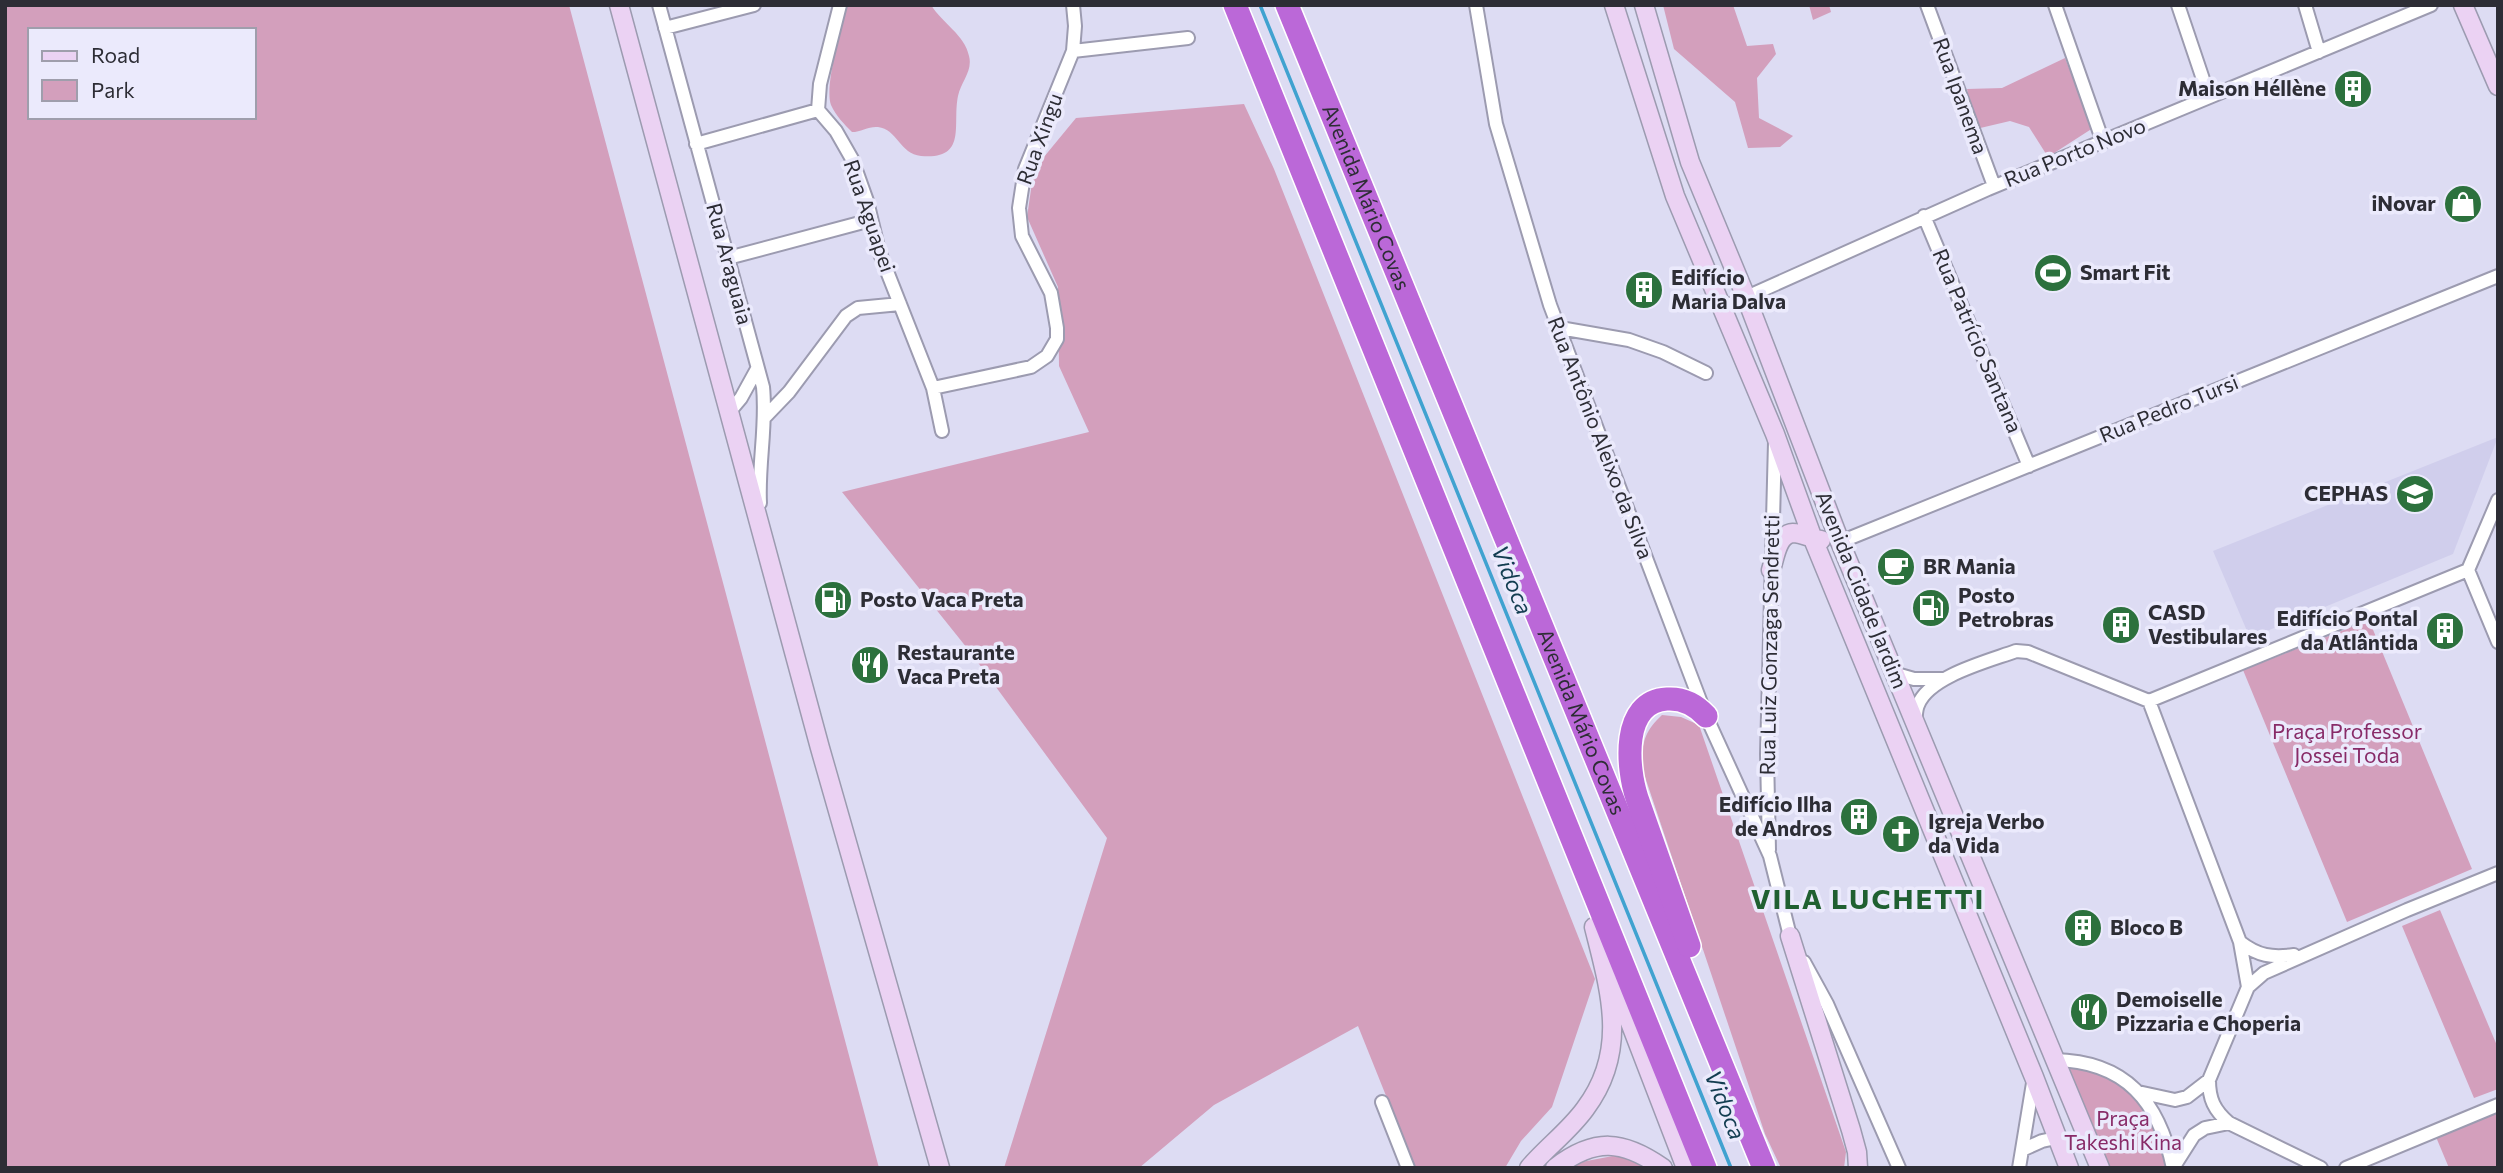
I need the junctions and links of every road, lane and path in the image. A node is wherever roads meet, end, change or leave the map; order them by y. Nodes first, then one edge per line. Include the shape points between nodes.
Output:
1 (619, 5) edge
2 (659, 5) edge
3 (754, 5) edge
4 (840, 5) edge
5 (1073, 5) edge
6 (1235, 5) edge
7 (1287, 5) edge
8 (1476, 5) edge
9 (1614, 5) edge
10 (1644, 5) edge
11 (1927, 5) edge
12 (2054, 5) edge
13 (2178, 5) edge
14 (2305, 5) edge
15 (2431, 5) edge
16 (2463, 5) edge
17 (665, 28) junction
18 (1188, 38) dead end
19 (1073, 51) junction
20 (2319, 52) junction
21 (2498, 86) edge
22 (2209, 97) junction
23 (818, 110) junction
24 (2102, 142) junction
25 (696, 144) junction
26 (1994, 186) junction
27 (1924, 216) junction
28 (871, 220) junction
29 (728, 258) junction
30 (2498, 275) edge
31 (1746, 297) junction
32 (900, 304) junction
33 (1722, 307) junction
34 (1560, 328) junction
35 (757, 369) junction
36 (1706, 373) dead end
37 (933, 388) junction
38 (730, 411) junction
39 (764, 418) junction
40 (942, 431) dead end
41 (1775, 435) junction
42 (2029, 466) junction
43 (2498, 500) edge
44 (760, 528) junction
45 (1813, 539) junction
46 (1840, 542) junction
47 (1771, 569) junction
48 (2468, 570) junction
49 (2498, 642) edge
50 (1893, 673) junction
51 (1944, 679) junction
52 (2149, 701) junction
53 (1706, 716) junction
54 (1915, 721) junction
55 (1559, 809) junction
56 (1769, 856) junction
57 (2498, 873) edge
58 (1594, 927) junction
59 (1790, 936) junction
60 (2240, 942) junction
61 (2305, 954) junction
62 (2248, 987) junction
63 (2054, 1060) junction
64 (1724, 1070) junction
65 (2034, 1077) junction
66 (2209, 1080) junction
67 (2138, 1092) junction
68 (1382, 1102) dead end
69 (2498, 1105) edge
70 (2229, 1123) junction
71 (2056, 1138) junction
72 (2022, 1150) junction
73 (940, 1168) edge
74 (1408, 1168) edge
75 (1529, 1168) edge
76 (1555, 1168) edge
77 (1663, 1168) edge
78 (1686, 1168) edge
79 (1705, 1168) edge
80 (1764, 1168) edge
81 (1858, 1168) edge
82 (1899, 1168) edge
83 (2019, 1168) edge
84 (2069, 1168) edge
85 (2100, 1168) edge
86 (2173, 1168) edge
87 (2321, 1168) edge
88 (2346, 1168) edge

1 - 38 main road
2 - 17 street, Rua Araguaia
3 - 17 street
4 - 23 street
5 - 19 street, Rua Xingu
6 - 55 highway
7 - 64 highway, Avenida Mário Covas
8 - 34 street, Rua Antônio Aleixo da Silva via 1496,124
9 - 33 main road, Avenida Cidade Jardim via 1675,196
10 - 31 main road, Avenida Cidade Jardim via 1690,162
11 - 26 street, Rua Ipanema
12 - 24 street
13 - 22 street
14 - 20 street
15 - 20 street, Rua Porto Novo
16 - 21 main road
17 - 25 street, Rua Araguaia
18 - 19 street
19 - 37 street, Rua Xingu via 1025,169 1019,208 1022,236 1051,293 1057,339 1047,356 1031,367
20 - 22 street, Rua Porto Novo
22 - 24 street, Rua Porto Novo
23 - 25 street
23 - 28 street, Rua Aguapei via 852,159
24 - 26 street, Rua Porto Novo
25 - 29 street, Rua Araguaia
26 - 27 street, Rua Porto Novo
27 - 31 street, Rua Porto Novo
27 - 42 street, Rua Patrício Santana
28 - 29 street
28 - 32 street, Rua Aguapei
29 - 35 street, Rua Araguaia
30 - 42 street, Rua Pedro Tursi
31 - 33 street, Rua Porto Novo
31 - 46 main road, Avenida Cidade Jardim
32 - 37 street, Rua Aguapei
32 - 39 street via 858,308 846,316
33 - 41 main road, Avenida Cidade Jardim
34 - 36 street via 1629,340
34 - 53 street, Rua Antônio Aleixo da Silva
35 - 38 street
35 - 39 street, Rua Araguaia
37 - 40 street, Rua Aguapei
38 - 44 main road
39 - 44 street, Rua Araguaia via 758,476
41 - 45 main road, Avenida Cidade Jardim
41 - 47 street, Rua Luiz Gonzaga Sendretti
42 - 46 street, Rua Pedro Tursi
43 - 48 street
44 - 73 main road
45 - 46 main road
45 - 47 main road via 1787,535
45 - 65 main road, Avenida Cidade Jardim
46 - 50 main road, Avenida Cidade Jardim
47 - 56 street, Rua Luiz Gonzaga Sendretti
48 - 49 street
48 - 52 street
50 - 51 street via 1914,679
50 - 54 main road, Avenida Cidade Jardim
51 - 52 street via 2016,651 2028,652
51 - 54 street via 1924,695
52 - 60 street
53 - 56 street, Rua Antônio Aleixo da Silva
53 - 64 highway via 1676,699 1662,699 1642,709 1632,734 1630,767 1707,998
54 - 63 main road, Avenida Cidade Jardim
55 - 58 highway
55 - 79 highway
56 - 59 street
57 - 61 street
58 - 75 main road via 1613,1008 1608,1061 1585,1110
58 - 78 main road
59 - 81 main road via 1857,1152
59 - 82 street via 1827,1004
60 - 61 street via 2267,957
60 - 62 street
61 - 62 street via 2264,973
62 - 66 street
63 - 67 street via 2090,1064
63 - 85 main road, Avenida Cidade Jardim
64 - 80 highway, Avenida Mário Covas
65 - 71 main road, Avenida Cidade Jardim
65 - 72 street
66 - 67 street via 2175,1100
66 - 70 street via 2213,1103
67 - 86 street via 2161,1124
68 - 74 street
69 - 88 street
70 - 86 street via 2194,1135
70 - 87 street
71 - 72 street
71 - 84 main road, Avenida Cidade Jardim
72 - 83 street
76 - 77 main road via 1591,1147 1621,1146 1642,1153

